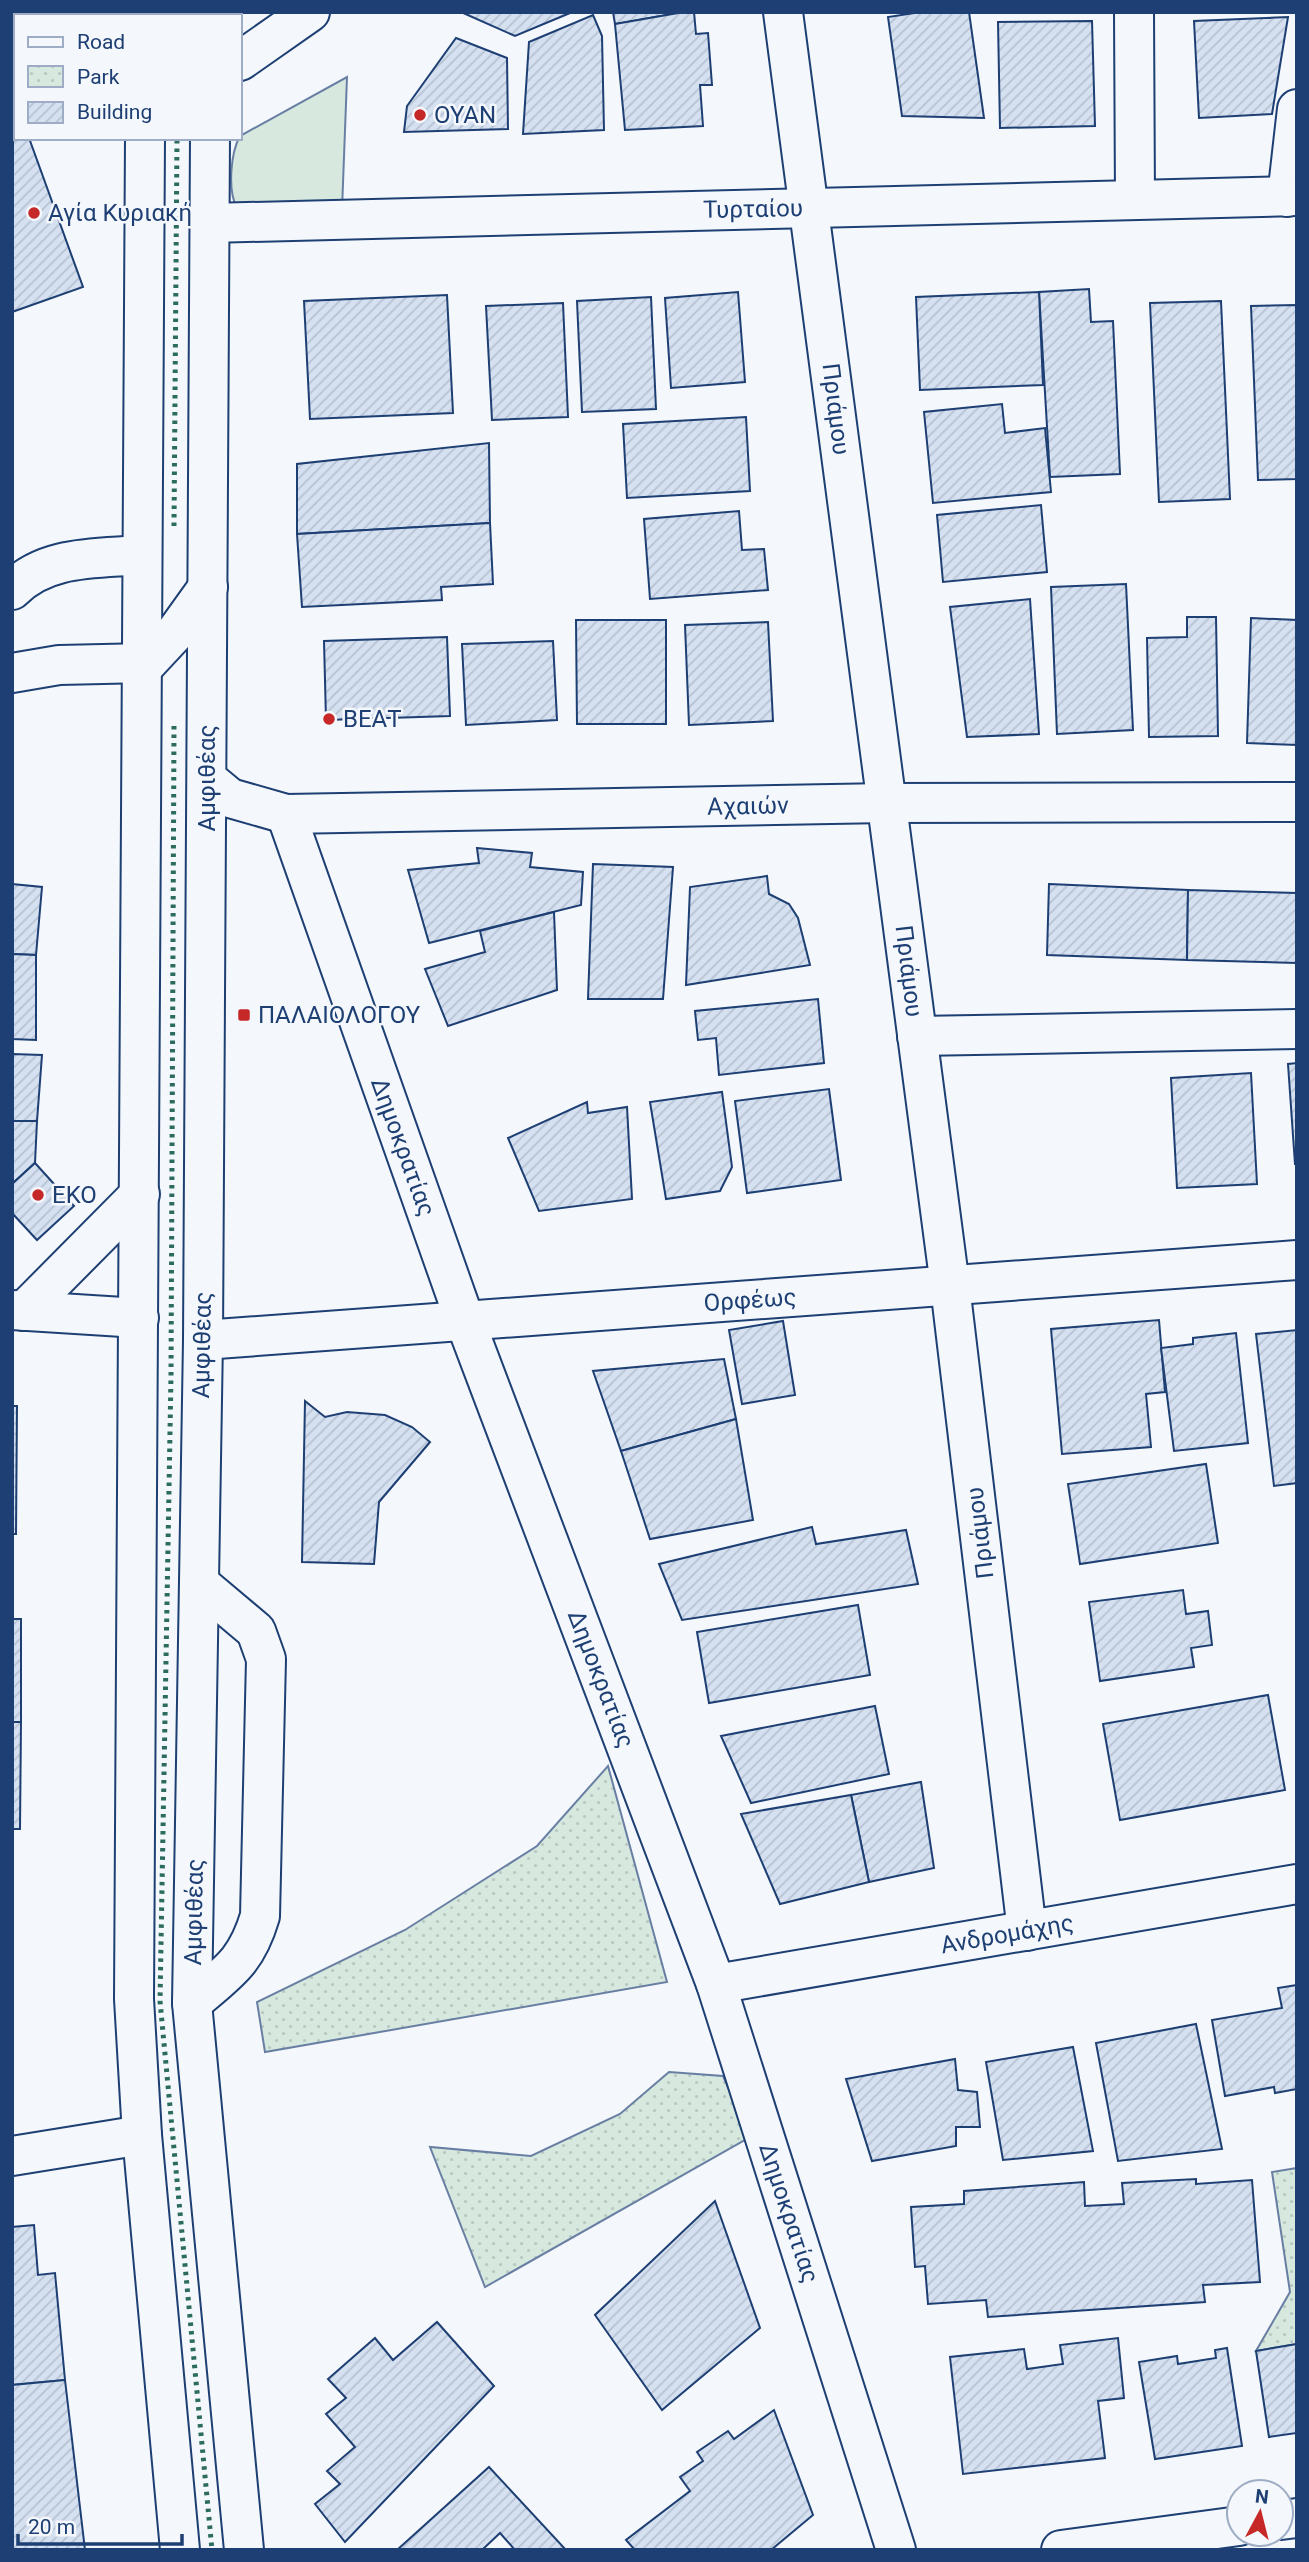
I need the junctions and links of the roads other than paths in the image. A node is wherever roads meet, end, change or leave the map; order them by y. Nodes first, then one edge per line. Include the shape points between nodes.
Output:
1 (310, 12) edge
2 (783, 12) edge
3 (1134, 12) edge
4 (242, 60) edge
5 (1297, 109) edge
6 (145, 140) edge
7 (210, 140) edge
8 (1292, 196) edge
9 (1135, 200) junction
10 (811, 208) junction
11 (209, 223) junction
12 (142, 555) junction
13 (208, 587) junction
14 (12, 590) edge
15 (141, 665) junction
16 (12, 673) edge
17 (207, 779) junction
18 (1297, 802) edge
19 (887, 803) junction
20 (286, 814) junction
21 (1297, 1029) edge
22 (918, 1036) junction
23 (140, 1194) junction
24 (1297, 1260) edge
25 (950, 1286) junction
26 (18, 1311) edge
27 (139, 1318) junction
28 (465, 1321) junction
29 (203, 1340) junction
30 (199, 1583) junction
31 (1297, 1884) edge
32 (1027, 1931) junction
33 (716, 1984) junction
34 (192, 2003) junction
35 (142, 2135) junction
36 (12, 2157) edge
37 (1225, 2528) edge
38 (180, 2550) edge
39 (244, 2550) edge
40 (897, 2550) edge
41 (1061, 2550) edge

1 - 4 street
2 - 10 street, Πριάμου
3 - 9 street
5 - 8 street
6 - 12 street
7 - 11 street, Αμφιθέας
8 - 9 street, Τυρταίου
9 - 10 street, Τυρταίου
10 - 11 street, Τυρταίου
10 - 19 street, Πριάμου
11 - 13 street, Αμφιθέας
12 - 14 street via 58,562 35,571
12 - 15 street
13 - 15 street via 175,633
13 - 17 street, Αμφιθέας
15 - 16 street via 59,664
15 - 23 street
17 - 20 street, Αχαιών via 230,798
17 - 29 street, Αμφιθέας
18 - 19 street, Αχαιών
19 - 20 street, Αχαιών
19 - 22 street, Πριάμου
20 - 28 street, Δημοκρατίας
21 - 22 street
22 - 25 street, Πριάμου
23 - 26 street
23 - 27 street
24 - 25 street, Ορφέως
25 - 28 street, Ορφέως
25 - 32 street, Πριάμου
26 - 27 street
27 - 35 street via 134,2000
28 - 29 street, Ορφέως
28 - 33 street, Δημοκρατίας
29 - 30 street, Αμφιθέας
30 - 34 street, Αμφιθέας
30 - 34 street via 256,1632 266,1659 260,1916 251,1946 238,1964
31 - 32 street, Ανδρομάχης
32 - 33 street, Ανδρομάχης
33 - 40 street, Δημοκρατίας
34 - 39 street, Αμφιθέας
35 - 36 street
35 - 38 street
37 - 41 street

